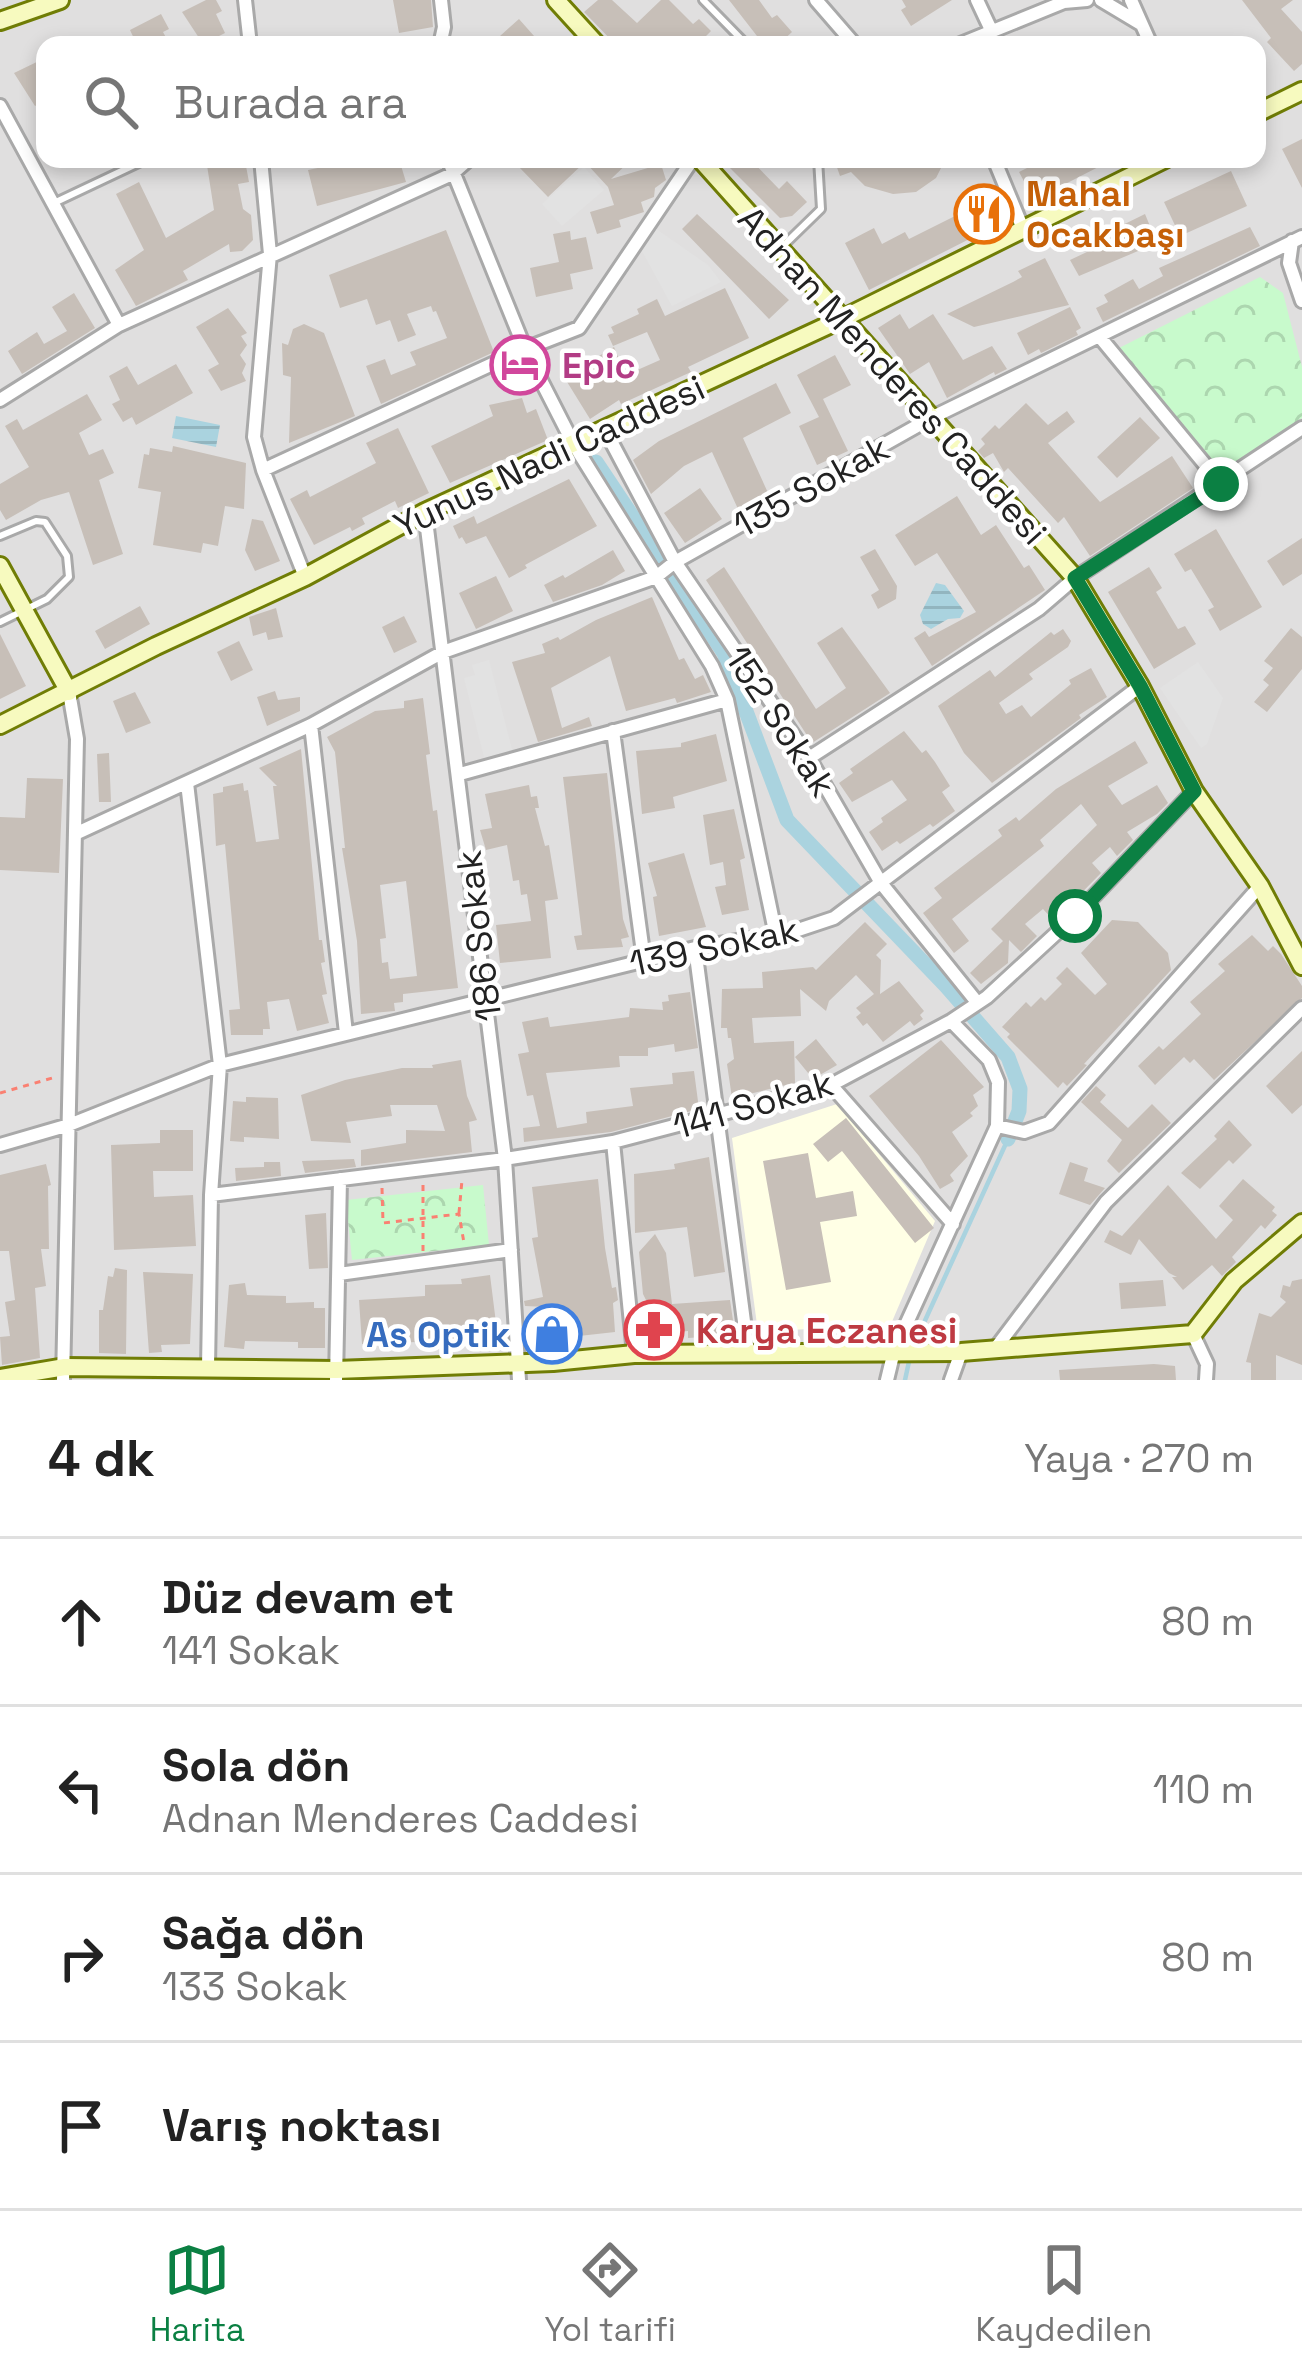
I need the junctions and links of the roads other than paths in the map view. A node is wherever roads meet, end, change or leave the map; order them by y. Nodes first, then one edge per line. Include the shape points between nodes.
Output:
1 (60, 0) edge
2 (245, 0) edge
3 (441, 0) edge
4 (556, 0) edge
5 (703, 0) edge
6 (815, 0) edge
7 (977, 0) edge
8 (1088, 0) edge
9 (1101, 0) edge
10 (1131, 0) edge
11 (0, 21) edge
12 (1142, 25) junction
13 (992, 32) junction
14 (249, 36) edge
15 (442, 36) edge
16 (589, 36) edge
17 (738, 36) edge
18 (847, 36) edge
19 (982, 36) edge
20 (990, 36) edge
21 (1147, 36) edge
22 (1302, 91) edge
23 (0, 106) edge
24 (1266, 109) edge
25 (128, 168) edge
26 (261, 168) edge
27 (450, 168) edge
28 (459, 168) edge
29 (690, 168) edge
30 (704, 168) edge
31 (819, 168) edge
32 (998, 168) edge
33 (1147, 168) edge
34 (452, 174) junction
35 (53, 204) junction
36 (1023, 229) junction
37 (1297, 239) edge
38 (780, 248) junction
39 (270, 254) junction
40 (1302, 301) edge
41 (844, 318) junction
42 (119, 325) junction
43 (1099, 336) junction
44 (525, 349) junction
45 (0, 400) edge
46 (933, 417) junction
47 (604, 428) junction
48 (1302, 428) edge
49 (573, 443) junction
50 (262, 470) junction
51 (1221, 484) junction
52 (425, 512) junction
53 (0, 536) edge
54 (0, 566) edge
55 (666, 569) junction
56 (305, 577) junction
57 (1075, 578) junction
58 (25, 611) junction
59 (0, 622) edge
60 (443, 652) junction
61 (1140, 686) junction
62 (69, 692) junction
63 (728, 700) junction
64 (0, 725) edge
65 (311, 725) junction
66 (614, 731) junction
67 (809, 758) junction
68 (460, 774) junction
69 (187, 783) junction
70 (1194, 791) junction
71 (74, 834) junction
72 (881, 883) junction
73 (1260, 886) junction
74 (776, 936) junction
75 (695, 948) junction
76 (644, 960) junction
77 (1302, 966) edge
78 (485, 999) junction
79 (1302, 1008) edge
80 (964, 1011) junction
81 (346, 1034) junction
82 (220, 1065) junction
83 (831, 1085) junction
84 (719, 1116) junction
85 (69, 1125) junction
86 (1001, 1127) junction
87 (613, 1142) junction
88 (0, 1145) edge
89 (505, 1160) junction
90 (340, 1179) junction
91 (211, 1195) junction
92 (1302, 1223) edge
93 (952, 1224) junction
94 (511, 1250) junction
95 (339, 1274) junction
96 (1193, 1334) junction
97 (994, 1349) junction
98 (894, 1351) junction
99 (748, 1352) junction
100 (961, 1352) junction
101 (634, 1354) junction
102 (208, 1367) junction
103 (519, 1371) edge
104 (64, 1374) edge
105 (336, 1375) edge
106 (0, 1378) edge
107 (887, 1380) edge
108 (951, 1380) edge
109 (1206, 1380) edge

1 - 11 street
2 - 14 street
3 - 15 street
4 - 16 street
5 - 17 lane
6 - 18 street
7 - 13 street
8 - 13 street
9 - 12 street
10 - 12 street
12 - 21 street
13 - 19 street
13 - 20 street
22 - 24 street
23 - 35 street
25 - 35 lane
26 - 39 street
27 - 34 street, 152 Sokak
28 - 34 street
29 - 44 street via 580,328
30 - 38 street, Adnan Menderes Caddesi
31 - 38 lane via 821,209
32 - 36 street
33 - 36 street, Yunus Nadi Caddesi
34 - 39 street
34 - 44 street, 152 Sokak
35 - 42 street
36 - 41 street, Yunus Nadi Caddesi
37 - 40 street via 1289,263
37 - 43 street, 135 Sokak
38 - 41 street, Adnan Menderes Caddesi
39 - 42 street
39 - 50 street via 254,437
41 - 46 street, Adnan Menderes Caddesi
41 - 47 street, Yunus Nadi Caddesi
42 - 45 street
43 - 46 street, 135 Sokak
43 - 51 street
44 - 49 street, 152 Sokak
44 - 50 street
46 - 55 street, 135 Sokak
46 - 57 street, Adnan Menderes Caddesi
47 - 49 street, Yunus Nadi Caddesi
47 - 55 street, 152 Sokak
48 - 51 street
49 - 52 street, Yunus Nadi Caddesi
49 - 55 street, 152 Sokak
50 - 56 street
51 - 57 street
52 - 56 street, Yunus Nadi Caddesi
52 - 60 street, 186 Sokak
53 - 58 lane via 45,522 67,556 64,585
54 - 58 street
55 - 60 street, 135 Sokak
55 - 63 street, 152 Sokak
55 - 67 street, 152 Sokak
56 - 62 street, Yunus Nadi Caddesi
57 - 61 street, Adnan Menderes Caddesi
57 - 67 street
58 - 59 lane
58 - 62 street
60 - 65 street, 135 Sokak
60 - 68 street, 186 Sokak
61 - 70 street, Adnan Menderes Caddesi
61 - 72 street, 139 Sokak
62 - 64 street, Yunus Nadi Caddesi
62 - 71 street via 77,739
63 - 66 street
63 - 74 street, 152 Sokak
65 - 69 street, 135 Sokak
65 - 81 street
66 - 68 street
66 - 76 street
67 - 72 street, 152 Sokak
68 - 78 street, 186 Sokak
69 - 71 street, 135 Sokak
69 - 82 street
70 - 73 street, Adnan Menderes Caddesi
70 - 80 street, 141 Sokak via 1075,916
71 - 85 street
72 - 74 street, 139 Sokak via 834,918
72 - 80 street, 152 Sokak
73 - 77 street, Adnan Menderes Caddesi
73 - 86 street via 1049,1123 1024,1132
74 - 75 street, 139 Sokak
75 - 76 street, 139 Sokak
75 - 84 street
76 - 78 street, 139 Sokak
78 - 81 street, 139 Sokak
78 - 89 street, 186 Sokak
79 - 97 street via 1106,1202
80 - 83 street, 141 Sokak
80 - 86 street, 152 Sokak via 998,1082
81 - 82 street, 139 Sokak
82 - 85 street, 139 Sokak
82 - 91 street
83 - 84 street, 141 Sokak
83 - 93 street
84 - 87 street, 141 Sokak
84 - 99 street
85 - 88 street, 139 Sokak
85 - 104 street
86 - 93 street
87 - 89 street, 141 Sokak
87 - 101 street
89 - 90 street, 141 Sokak
89 - 94 street, 186 Sokak
90 - 91 street, 141 Sokak
90 - 95 street
91 - 102 street
92 - 96 street via 1234,1281
93 - 98 street
94 - 95 street
94 - 103 street, 186 Sokak
95 - 105 street
96 - 97 street
96 - 109 street
97 - 100 street
98 - 99 street
98 - 100 street
98 - 107 street
99 - 101 street
100 - 108 street
101 - 103 street
102 - 104 street
102 - 105 street
103 - 105 street
104 - 106 street

